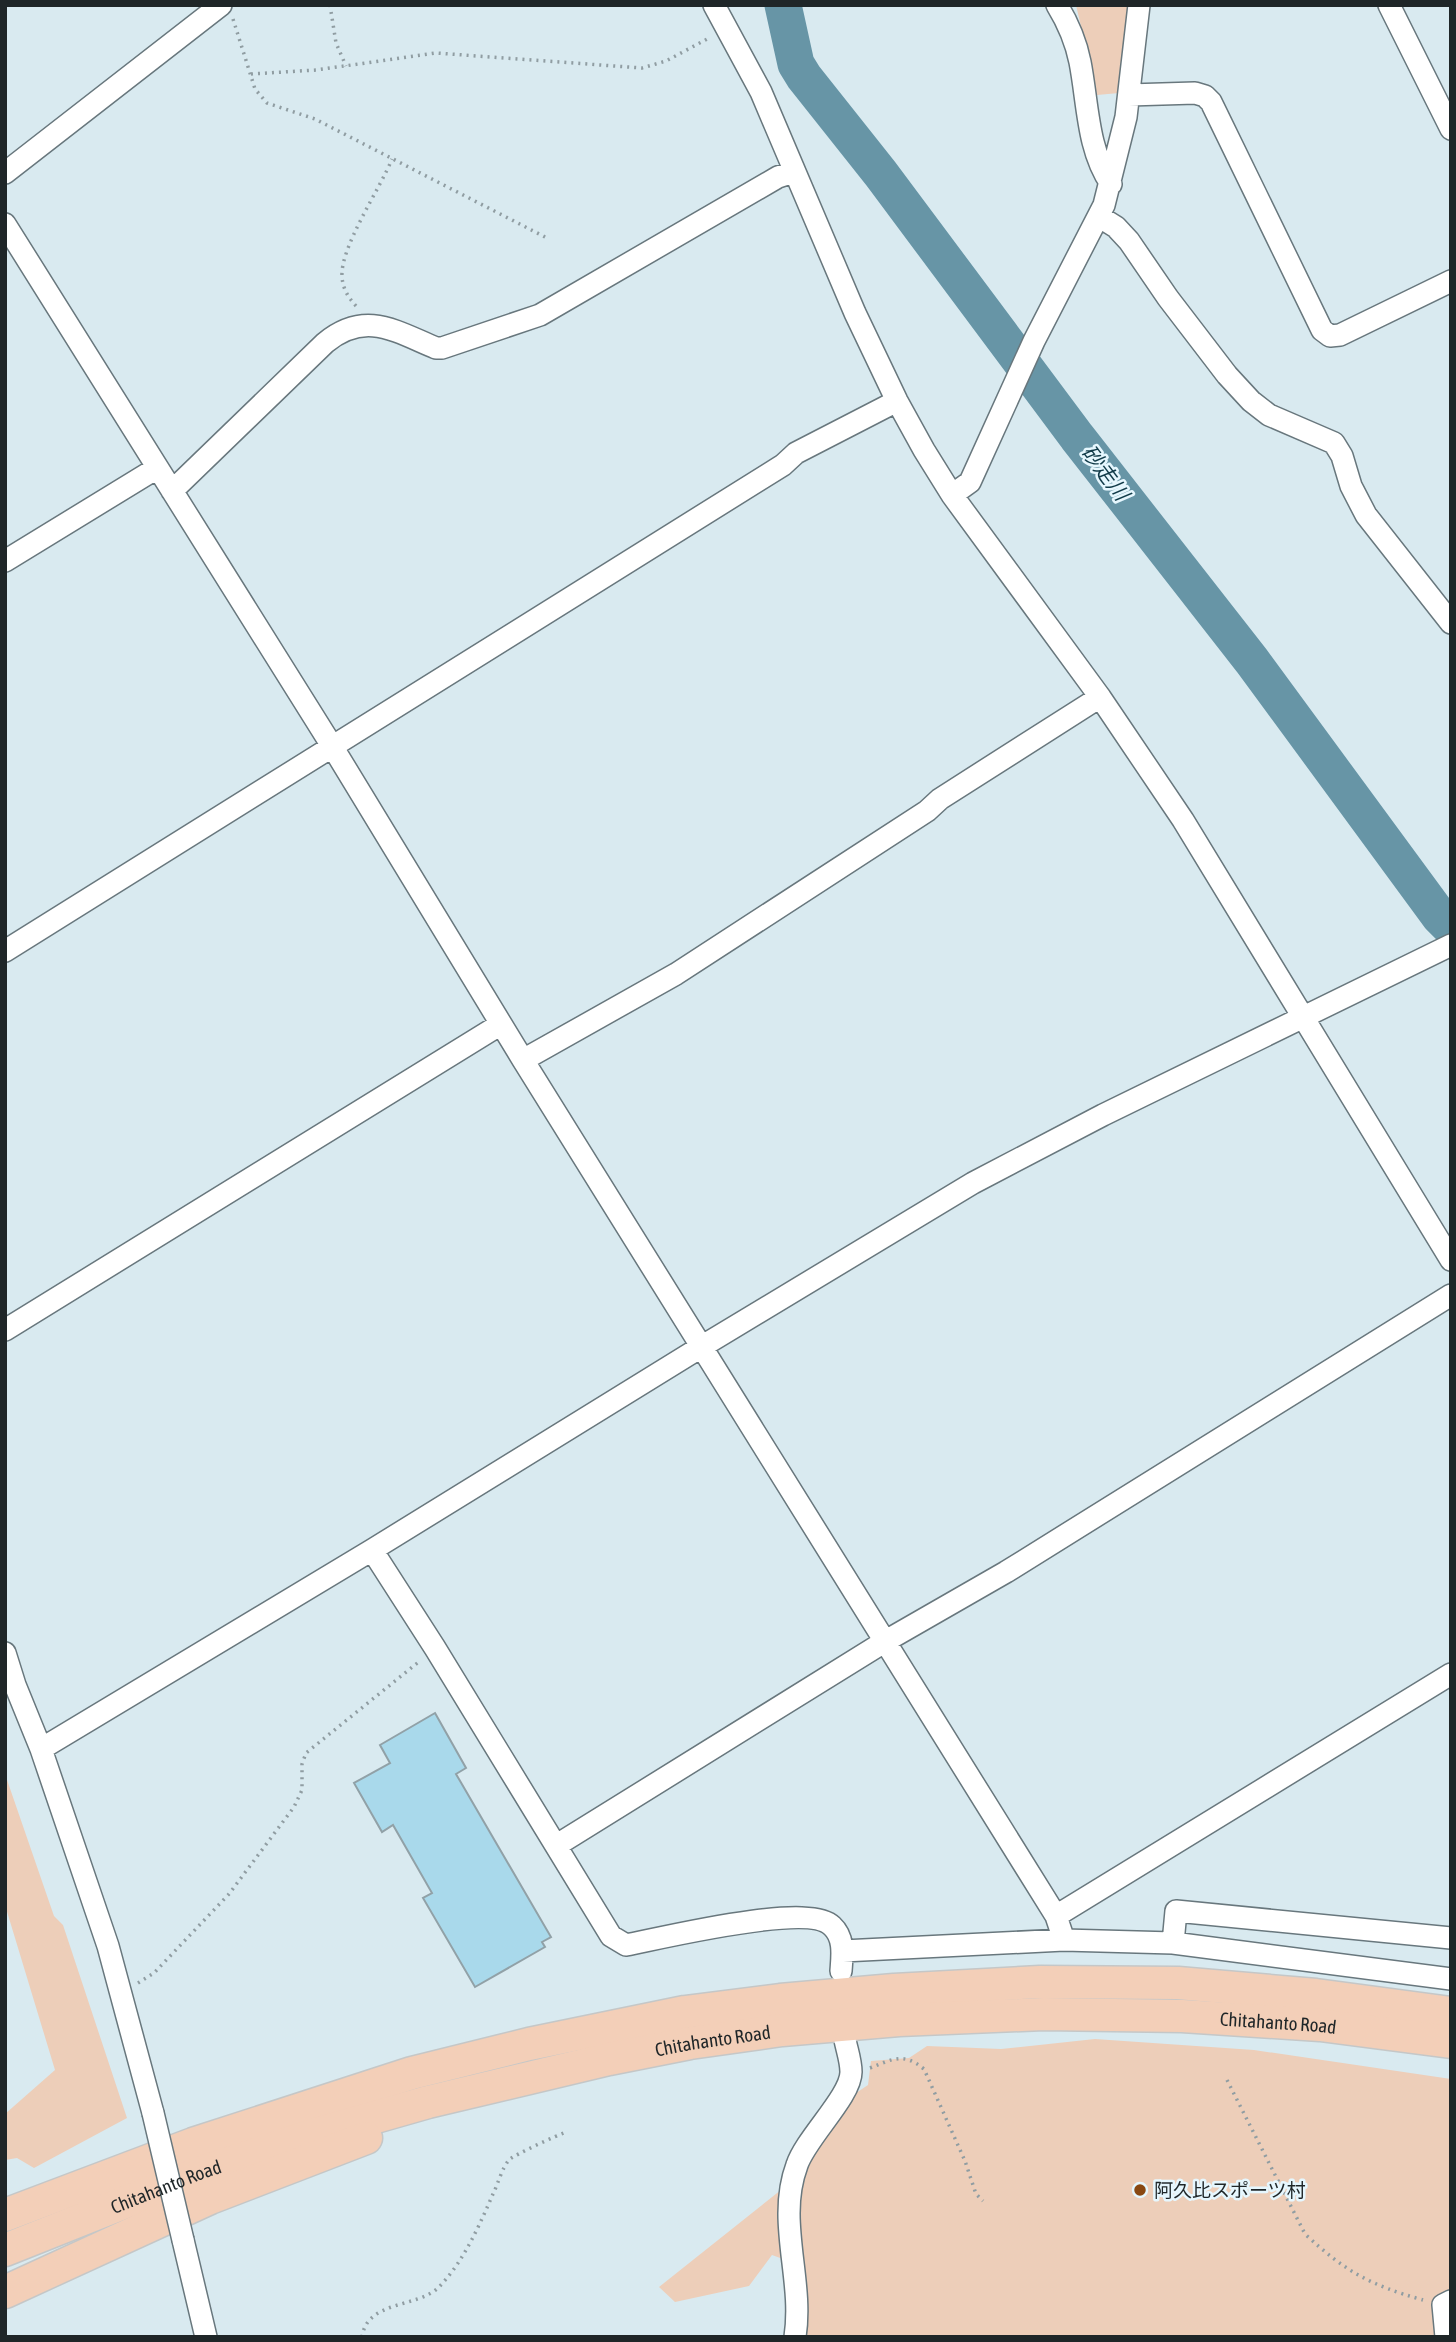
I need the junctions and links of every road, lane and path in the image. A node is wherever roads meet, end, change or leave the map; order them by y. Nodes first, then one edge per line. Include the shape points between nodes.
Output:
1 (330, 5) edge
2 (714, 5) edge
3 (1057, 5) edge
4 (1139, 5) edge
5 (1389, 5) edge
6 (225, 9) edge
7 (728, 28) junction
8 (345, 65) junction
9 (251, 74) junction
10 (1129, 95) junction
11 (1449, 119) edge
12 (392, 159) junction
13 (793, 172) junction
14 (5, 173) edge
15 (1111, 184) junction
16 (1100, 217) junction
17 (5, 224) edge
18 (547, 238) dead end
19 (1451, 281) edge
20 (363, 324) junction
21 (897, 401) junction
22 (157, 468) junction
23 (172, 491) junction
24 (952, 495) junction
25 (5, 561) edge
26 (1451, 623) edge
27 (1100, 697) junction
28 (332, 746) junction
29 (1451, 945) edge
30 (5, 951) edge
31 (1304, 1016) junction
32 (501, 1024) junction
33 (523, 1060) junction
34 (1451, 1260) edge
35 (1451, 1295) edge
36 (5, 1330) edge
37 (701, 1347) junction
38 (372, 1550) junction
39 (884, 1642) junction
40 (435, 1648) junction
41 (5, 1653) edge
42 (1451, 1674) edge
43 (41, 1749) junction
44 (556, 1844) junction
45 (1056, 1916) junction
46 (1451, 1938) edge
47 (1064, 1940) junction
48 (1172, 1943) junction
49 (1451, 1979) edge
50 (120, 1991) junction
51 (1451, 2013) edge
52 (845, 2040) dead end
53 (1451, 2042) edge
54 (851, 2074) junction
55 (535, 2077) junction
56 (1227, 2080) dead end
57 (566, 2132) dead end
58 (982, 2201) dead end
59 (5, 2215) edge
60 (5, 2250) edge
61 (5, 2292) edge
62 (1447, 2303) edge
63 (206, 2337) edge
64 (362, 2337) edge
65 (795, 2337) edge
66 (1446, 2337) edge

1 - 8 path
2 - 7 street
3 - 15 street via 1079,60 1100,169
4 - 10 street
5 - 11 street
6 - 9 path
6 - 14 street
7 - 8 path via 666,61 642,68 436,53
7 - 13 street via 761,92
8 - 9 path
9 - 12 path via 255,89 267,103 315,119
10 - 15 street
10 - 19 street via 1195,93 1211,102 1322,330 1329,336 1340,335
12 - 18 path
12 - 20 path via 343,264 344,286
13 - 20 street via 540,315 442,348 384,326
13 - 21 street
15 - 16 street
16 - 24 street via 1034,341 970,482
16 - 26 street via 1129,241 1168,298 1251,401 1269,415 1334,443 1366,515
17 - 22 street
20 - 23 street via 325,343
21 - 24 street
21 - 28 street via 796,453
22 - 23 street
22 - 25 street
23 - 28 street
24 - 27 street
27 - 31 street via 1184,820
27 - 33 street via 676,974
28 - 30 street
28 - 32 street
29 - 31 street
31 - 34 street
31 - 37 street via 973,1183
32 - 33 street
32 - 36 street
33 - 37 street
35 - 39 street via 1006,1572
37 - 38 street
37 - 39 street
38 - 40 street
38 - 43 street
39 - 44 street
39 - 45 street
40 - 44 street
40 - 50 path via 306,1753 295,1807 229,1894 153,1973
41 - 43 street
42 - 45 street
43 - 50 street
44 - 47 street via 611,1936 626,1945 760,1920 804,1917 831,1924 839,1934 842,1961
45 - 47 street
46 - 48 street via 1177,1911
47 - 48 street
48 - 49 street
50 - 63 street, bridge
51 - 59 highway, Chitahanto Road via 1178,1983 1040,1982 882,1991 685,2012 412,2073 193,2144
52 - 54 street
53 - 55 highway, Chitahanto Road via 1320,2025 1044,2014 782,2030 677,2046
54 - 58 path via 901,2057 924,2069
54 - 65 street via 797,2165 788,2211 798,2295
55 - 60 highway, Chitahanto Road via 316,2134 199,2173
55 - 61 highway via 495,2098 388,2130 211,2198
56 - 62 path via 1305,2234 1360,2277 1384,2289
57 - 64 path via 509,2160 474,2237 438,2288 377,2313
62 - 66 street

